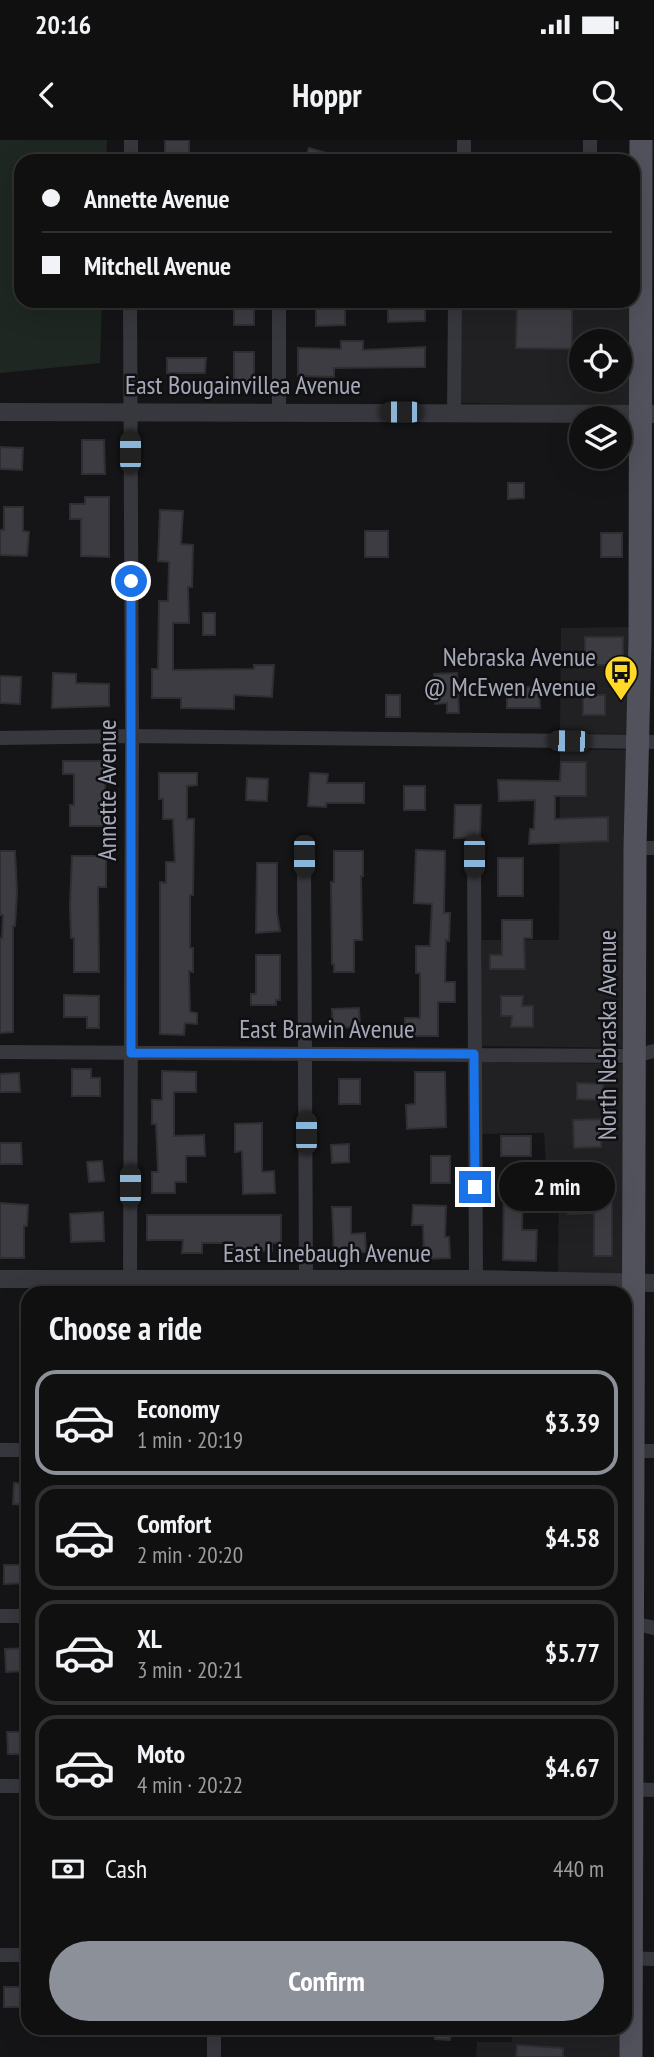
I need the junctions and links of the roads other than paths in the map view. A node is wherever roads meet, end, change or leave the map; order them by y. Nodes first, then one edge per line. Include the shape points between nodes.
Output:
1 (641, 140) edge
2 (641, 167) junction
3 (654, 220) edge
4 (130, 308) edge
5 (279, 308) edge
6 (455, 308) edge
7 (129, 411) junction
8 (0, 412) edge
9 (278, 412) junction
10 (454, 412) junction
11 (647, 414) edge
12 (132, 736) junction
13 (0, 738) edge
14 (646, 742) edge
15 (645, 848) edge
16 (304, 856) dead end
17 (474, 856) dead end
18 (0, 1052) edge
19 (131, 1053) junction
20 (306, 1054) junction
21 (474, 1054) junction
22 (644, 1054) edge
23 (0, 1279) edge
24 (475, 1279) junction
25 (130, 1280) junction
26 (306, 1280) junction
27 (644, 1283) edge
28 (204, 1286) edge
29 (229, 1286) edge
30 (1, 1450) edge
31 (21, 1450) edge
32 (637, 1451) edge
33 (0, 1616) edge
34 (21, 1616) edge
35 (637, 1623) edge
36 (0, 1786) edge
37 (21, 1786) edge
38 (637, 1790) edge
39 (0, 1955) edge
40 (21, 1955) edge
41 (637, 1958) edge
42 (214, 2035) edge
43 (214, 2057) edge
44 (631, 2057) edge

1 - 2 main road, North Nebraska Avenue
2 - 3 main road
2 - 11 main road, North Nebraska Avenue
4 - 7 street, Annette Avenue
5 - 9 street
6 - 10 street
7 - 8 street, East Bougainvillea Avenue
7 - 9 street, East Bougainvillea Avenue
7 - 12 street, Annette Avenue
9 - 10 street, East Bougainvillea Avenue
10 - 11 street, East Bougainvillea Avenue
11 - 14 main road, North Nebraska Avenue via 640,641
12 - 13 street
12 - 14 street
12 - 19 street, Annette Avenue
14 - 15 main road, North Nebraska Avenue
15 - 22 main road, North Nebraska Avenue
16 - 20 street
17 - 21 street
18 - 19 street, East Brawin Avenue
19 - 20 street, East Brawin Avenue
19 - 25 street, Annette Avenue
20 - 21 street, East Brawin Avenue
20 - 26 street
21 - 22 street, East Brawin Avenue
21 - 24 street
22 - 27 main road, North Nebraska Avenue
23 - 25 street, East Linebaugh Avenue
24 - 26 street, East Linebaugh Avenue
24 - 27 street, East Linebaugh Avenue
25 - 28 street, East Linebaugh Avenue
26 - 29 street, East Linebaugh Avenue
27 - 32 main road, North Nebraska Avenue
30 - 31 street
32 - 35 main road, North Nebraska Avenue
33 - 34 street
35 - 38 main road, North Nebraska Avenue
36 - 37 street
38 - 41 main road, North Nebraska Avenue
39 - 40 street
41 - 44 main road, North Nebraska Avenue
42 - 43 street

